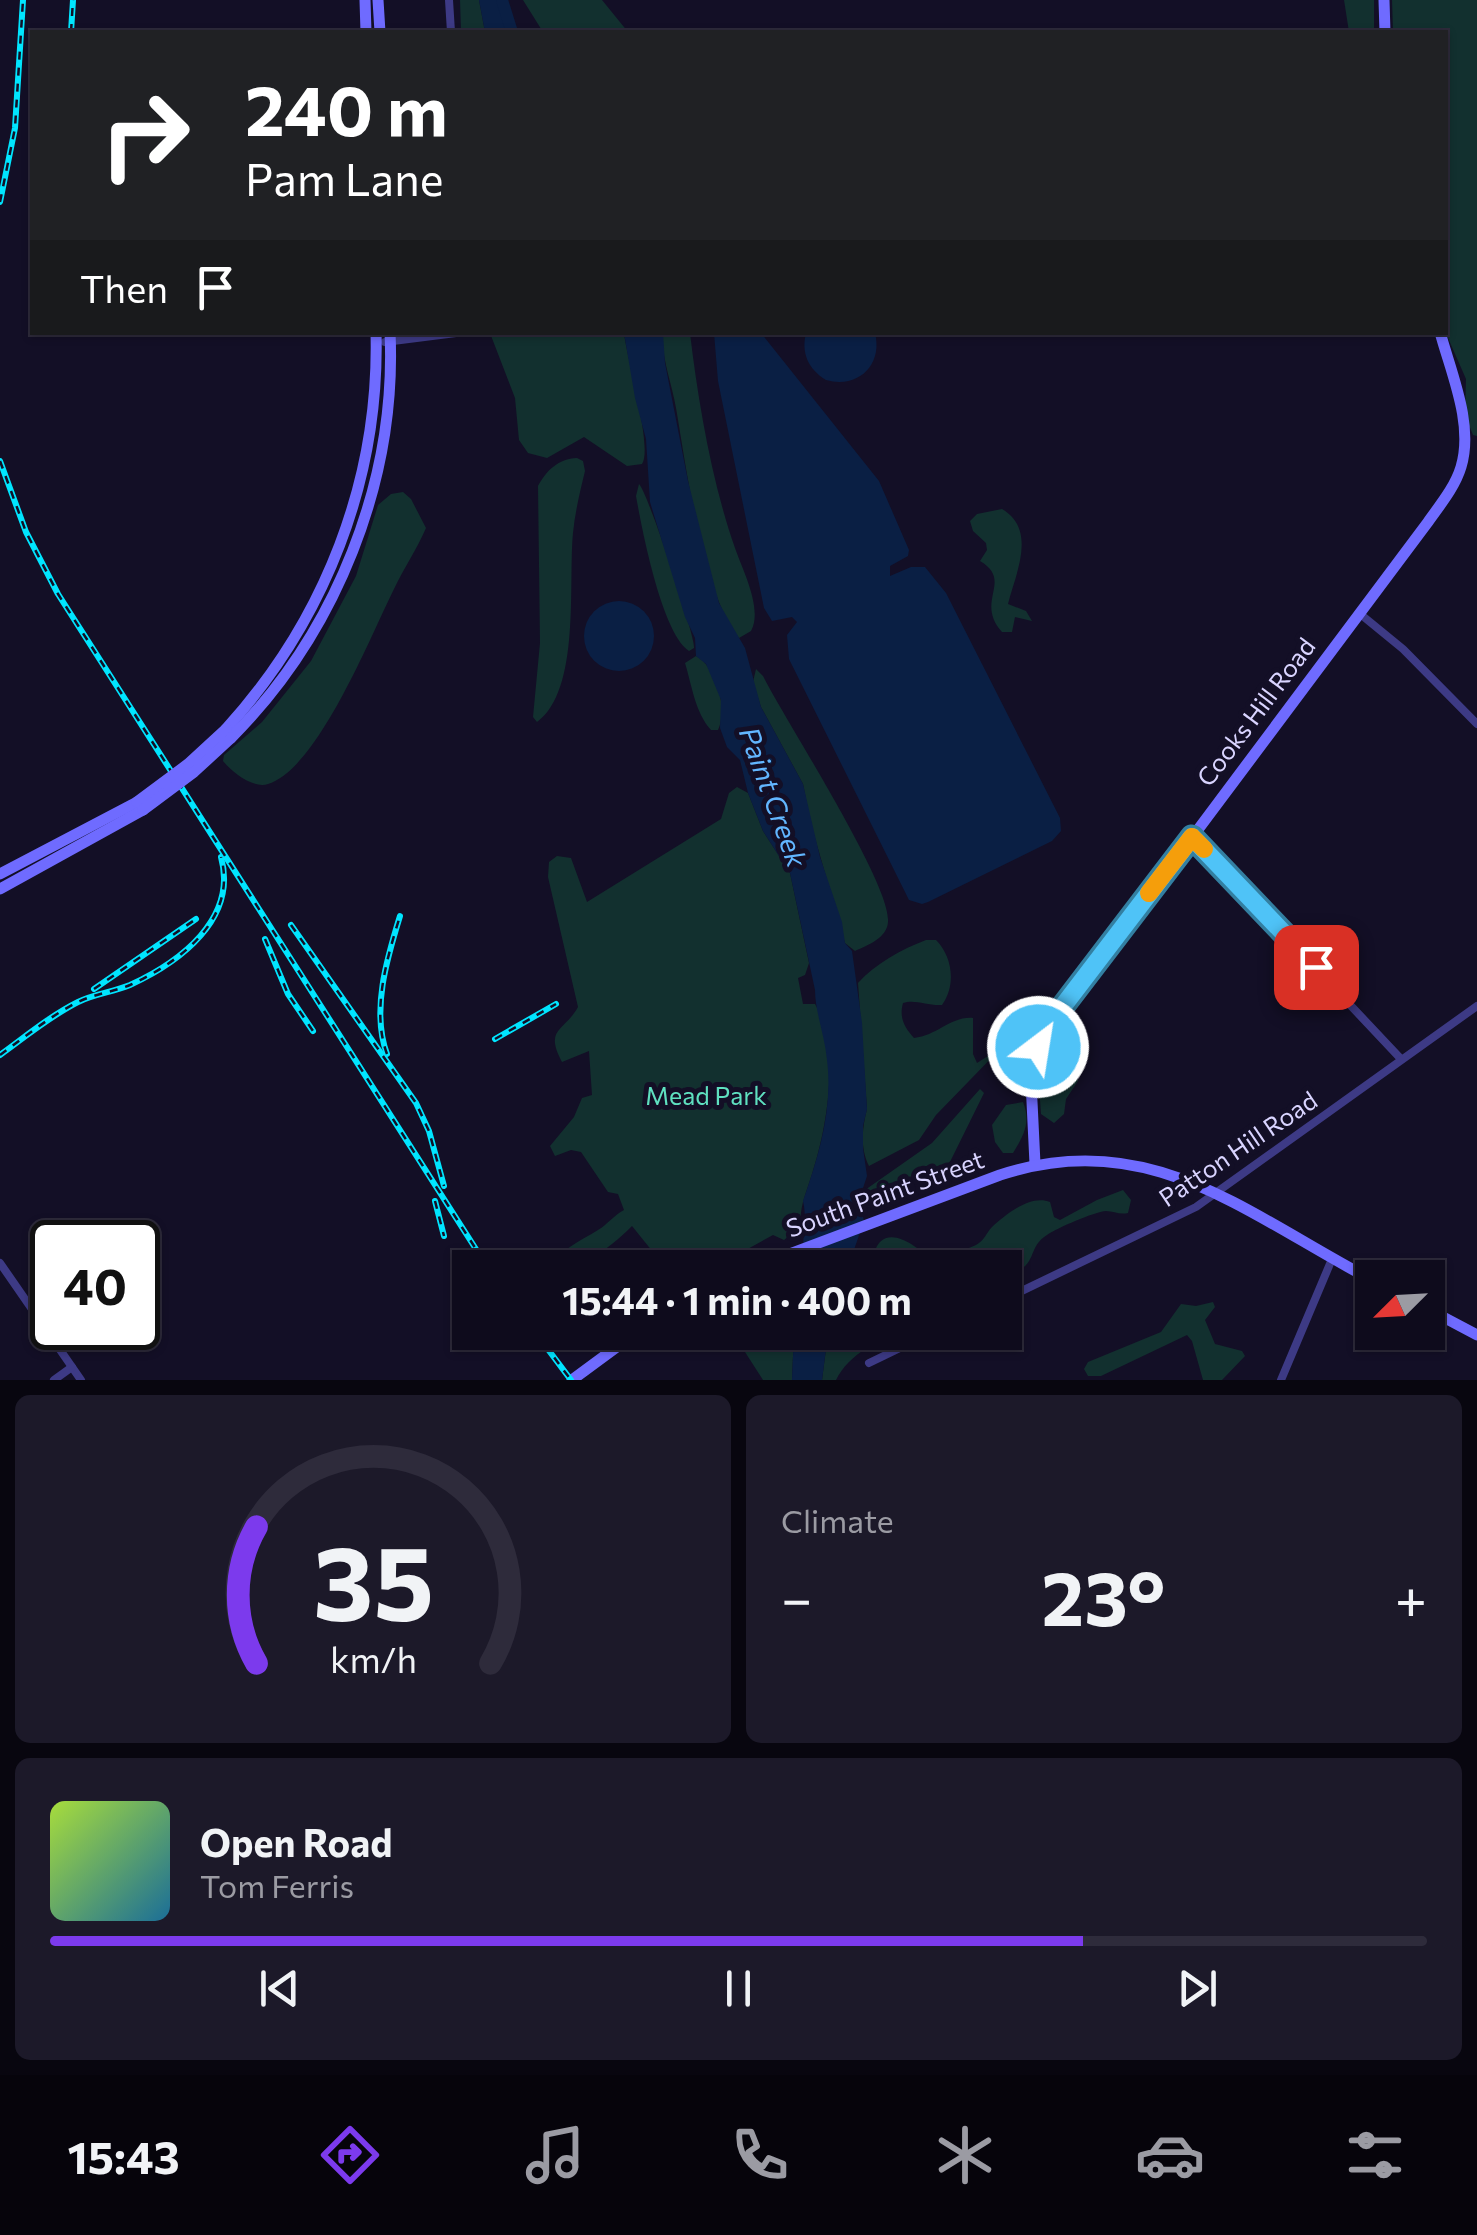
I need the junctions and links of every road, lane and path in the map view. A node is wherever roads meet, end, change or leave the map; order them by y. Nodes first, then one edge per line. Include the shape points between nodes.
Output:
1 (365, 0) edge
2 (378, 0) edge
3 (449, 0) edge
4 (1384, 0) edge
5 (366, 30) edge
6 (380, 30) edge
7 (451, 30) edge
8 (1385, 30) edge
9 (420, 335) edge
10 (1441, 335) edge
11 (390, 337) edge
12 (376, 338) edge
13 (1358, 613) junction
14 (1477, 724) edge
15 (229, 733) junction
16 (140, 806) junction
17 (1192, 837) junction
18 (0, 874) edge
19 (0, 889) edge
20 (1477, 1006) edge
21 (1402, 1059) junction
22 (1034, 1164) junction
23 (1214, 1194) junction
24 (798, 1250) edge
25 (1332, 1259) junction
26 (0, 1263) edge
27 (1355, 1271) edge
28 (1022, 1291) edge
29 (1445, 1318) edge
30 (1477, 1335) edge
31 (613, 1350) edge
32 (895, 1350) edge
33 (869, 1362) dead end
34 (72, 1367) junction
35 (54, 1380) edge
36 (81, 1380) edge
37 (572, 1380) edge
38 (1281, 1380) edge

1 - 5 main road
2 - 6 main road
3 - 7 street
4 - 8 main road
9 - 11 street
10 - 13 main road, Cooks Hill Road via 1462,416 1461,467
11 - 12 street
11 - 15 main road via 386,420 350,558 286,674
12 - 15 main road via 370,432 340,545 314,606
13 - 14 street via 1404,649
13 - 17 main road, Cooks Hill Road
15 - 16 main road, bridge
16 - 18 main road
16 - 19 main road
17 - 21 street
17 - 22 main road, Cooks Hill Road via 1044,1033 1032,1080
20 - 21 street, Patton Hill Road
21 - 23 street, Patton Hill Road
22 - 23 main road, South Paint Street via 1140,1164
22 - 24 main road, South Paint Street
23 - 25 main road, South Paint Street
23 - 28 street, Patton Hill Road
25 - 27 main road, South Paint Street
25 - 38 street
26 - 34 street
29 - 30 main road
31 - 37 main road
32 - 33 street
34 - 35 street
34 - 36 street

